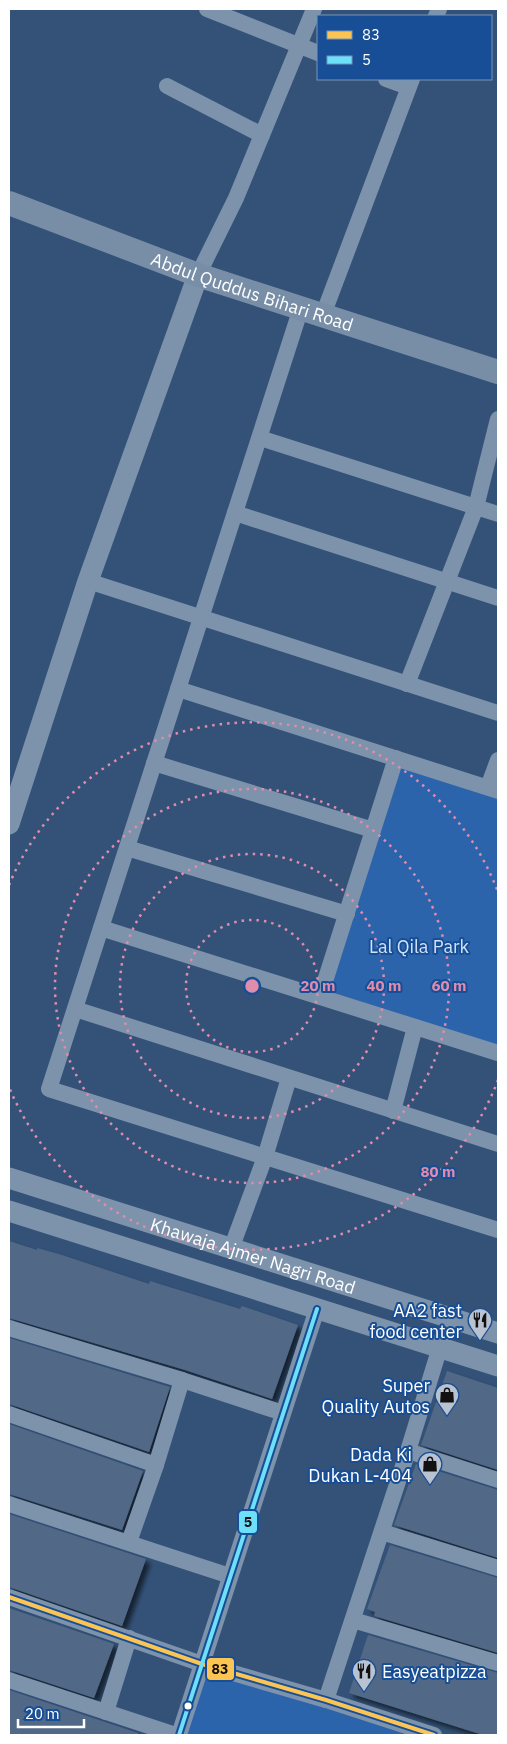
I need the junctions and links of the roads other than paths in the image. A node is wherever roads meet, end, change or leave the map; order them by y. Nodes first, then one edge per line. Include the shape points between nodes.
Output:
1 (207, 9) edge
2 (314, 9) edge
3 (300, 46) junction
4 (317, 53) edge
5 (392, 80) edge
6 (410, 83) edge
7 (167, 86) dead end
8 (262, 136) junction
9 (9, 204) edge
10 (198, 275) junction
11 (312, 312) junction
12 (498, 372) edge
13 (498, 418) edge
14 (260, 438) junction
15 (476, 507) junction
16 (235, 513) junction
17 (498, 514) edge
18 (88, 581) junction
19 (447, 581) junction
20 (498, 598) edge
21 (202, 618) junction
22 (408, 684) junction
23 (178, 688) junction
24 (498, 713) edge
25 (396, 758) junction
26 (498, 760) edge
27 (154, 763) junction
28 (493, 789) edge
29 (9, 824) edge
30 (373, 830) junction
31 (127, 848) junction
32 (347, 914) junction
33 (101, 928) junction
34 (320, 997) junction
35 (75, 1010) junction
36 (415, 1027) junction
37 (498, 1053) edge
38 (289, 1078) junction
39 (393, 1111) junction
40 (498, 1144) edge
41 (264, 1157) junction
42 (9, 1178) edge
43 (9, 1212) edge
44 (498, 1230) edge
45 (231, 1249) junction
46 (317, 1309) junction
47 (9, 1328) edge
48 (498, 1334) edge
49 (440, 1347) junction
50 (498, 1366) edge
51 (182, 1380) junction
52 (283, 1413) junction
53 (9, 1414) edge
54 (408, 1451) junction
55 (156, 1465) junction
56 (498, 1480) edge
57 (9, 1504) edge
58 (382, 1532) junction
59 (129, 1542) junction
60 (498, 1568) edge
61 (230, 1576) junction
62 (9, 1597) edge
63 (353, 1620) junction
64 (129, 1638) junction
65 (498, 1663) edge
66 (202, 1664) junction
67 (9, 1680) edge
68 (326, 1700) junction
69 (106, 1712) junction
70 (177, 1735) edge
71 (434, 1735) edge

1 - 3 street
2 - 3 street
3 - 4 street
3 - 8 street
5 - 6 street
6 - 11 street
7 - 8 street
8 - 10 street
9 - 10 main road, Abdul Quddus Bihari Road
10 - 11 main road, Abdul Quddus Bihari Road
10 - 18 street
11 - 12 main road, Abdul Quddus Bihari Road
11 - 14 street
13 - 15 street
14 - 15 street
14 - 16 street
15 - 17 street
15 - 19 street
16 - 19 street
16 - 21 street
18 - 21 street
18 - 29 street
19 - 20 street
19 - 22 street
21 - 22 street
21 - 23 street
22 - 24 street
23 - 25 street
23 - 27 street
25 - 28 street
25 - 30 street
26 - 28 street
27 - 30 street
27 - 31 street
30 - 32 street
31 - 32 street
31 - 33 street
32 - 34 street
33 - 34 street
33 - 35 street
34 - 36 street
35 - 38 street
35 - 41 street via 49,1089
36 - 37 street
36 - 39 street
38 - 39 street
38 - 41 street
39 - 40 street
41 - 44 street
41 - 45 street
42 - 45 street, Khawaja Ajmer Nagri Road
43 - 46 street, Khawaja Ajmer Nagri Road
45 - 48 street, Khawaja Ajmer Nagri Road
46 - 49 street, Khawaja Ajmer Nagri Road
46 - 52 street
47 - 51 street
49 - 50 street, Khawaja Ajmer Nagri Road
49 - 54 street
51 - 52 street
51 - 55 street
52 - 61 street
53 - 55 street
54 - 56 street
54 - 58 street
55 - 59 street
57 - 59 street
58 - 60 street
58 - 63 street
59 - 61 street
61 - 66 street
62 - 64 street
63 - 65 street
63 - 68 street
64 - 66 street
64 - 69 street
66 - 68 street
66 - 70 street
67 - 69 street
68 - 71 street
69 - 70 street

